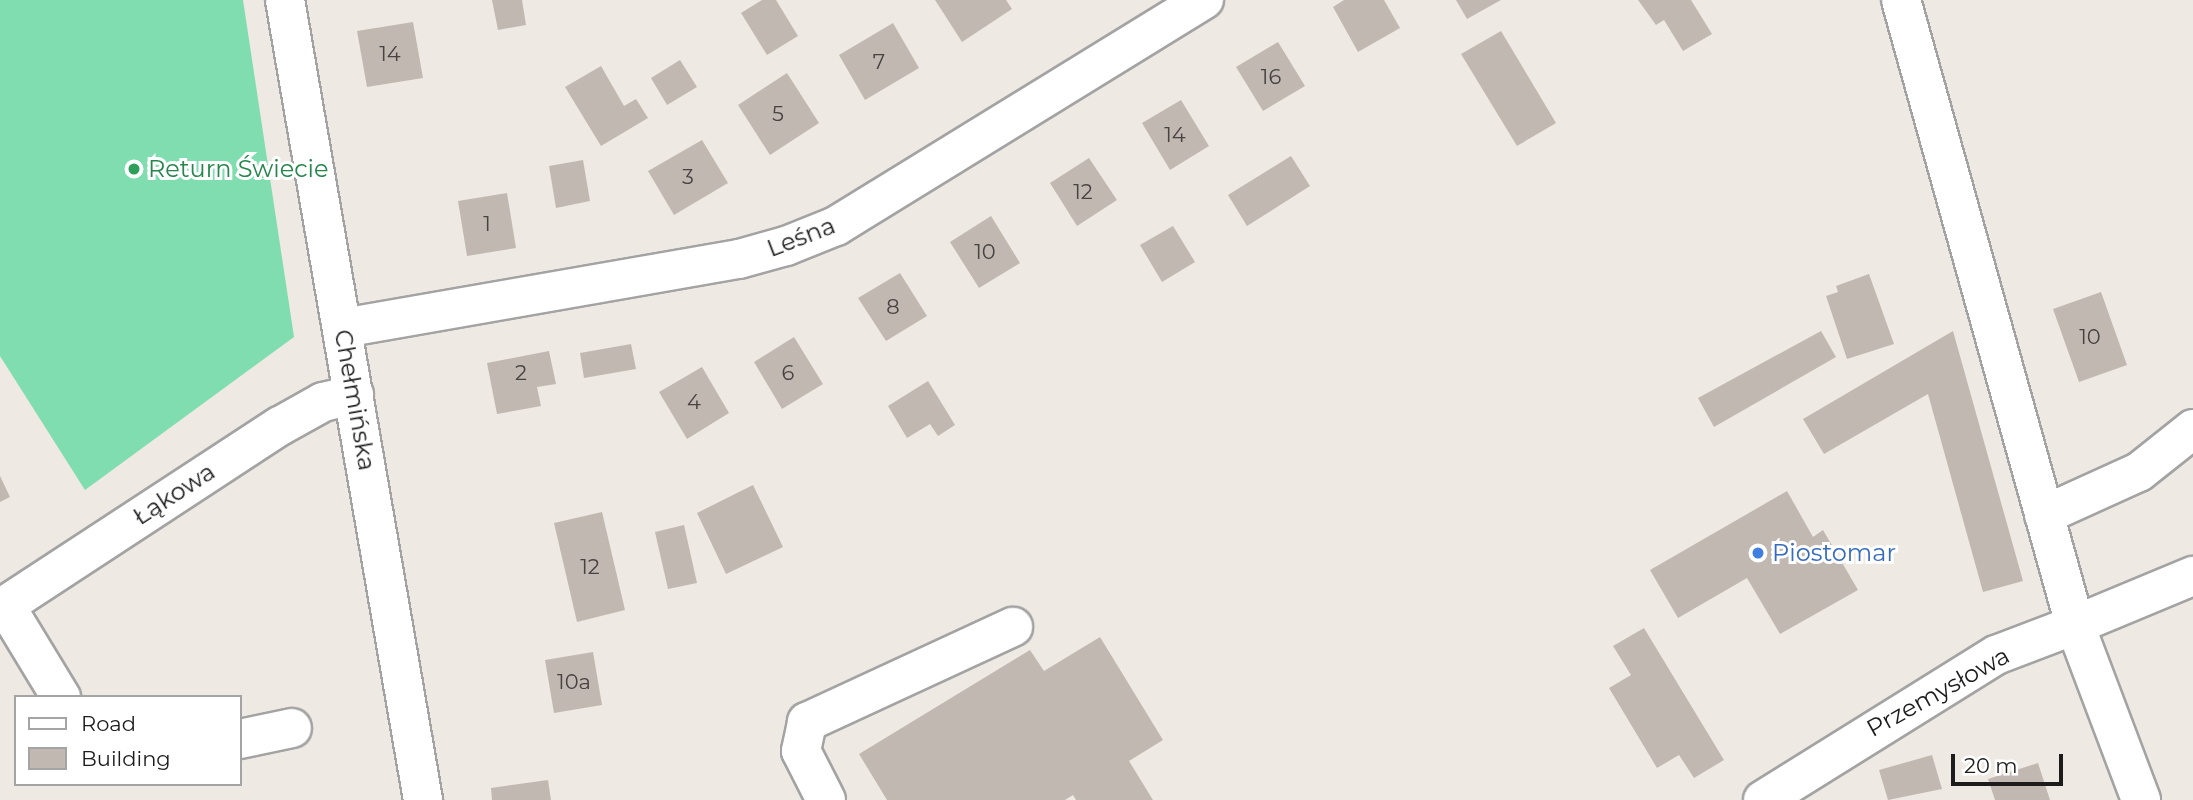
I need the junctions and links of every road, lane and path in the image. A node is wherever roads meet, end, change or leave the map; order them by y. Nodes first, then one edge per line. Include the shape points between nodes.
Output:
1 (285, 0) edge
2 (1204, 0) edge
3 (1901, 0) edge
4 (343, 328) junction
5 (354, 395) junction
6 (2193, 429) edge
7 (2044, 515) junction
8 (2193, 576) edge
9 (3, 607) edge
10 (2075, 625) junction
11 (1013, 626) dead end
12 (60, 695) edge
13 (292, 728) dead end
14 (242, 739) edge
15 (423, 800) edge
16 (826, 800) edge
17 (1763, 800) edge
18 (2141, 800) edge

1 - 4 street, Chełmińska
2 - 4 street, Leśna via 836,226 786,246 739,259
3 - 7 street
4 - 5 street, Chełmińska
5 - 9 street, Łąkowa via 323,402 280,426
5 - 15 street, Chełmińska
6 - 7 street via 2140,472
7 - 10 street
8 - 10 street, Przemysłowa
9 - 12 street
10 - 17 street, Przemysłowa via 1996,655
10 - 18 street
11 - 16 street via 807,722 801,751
13 - 14 street

